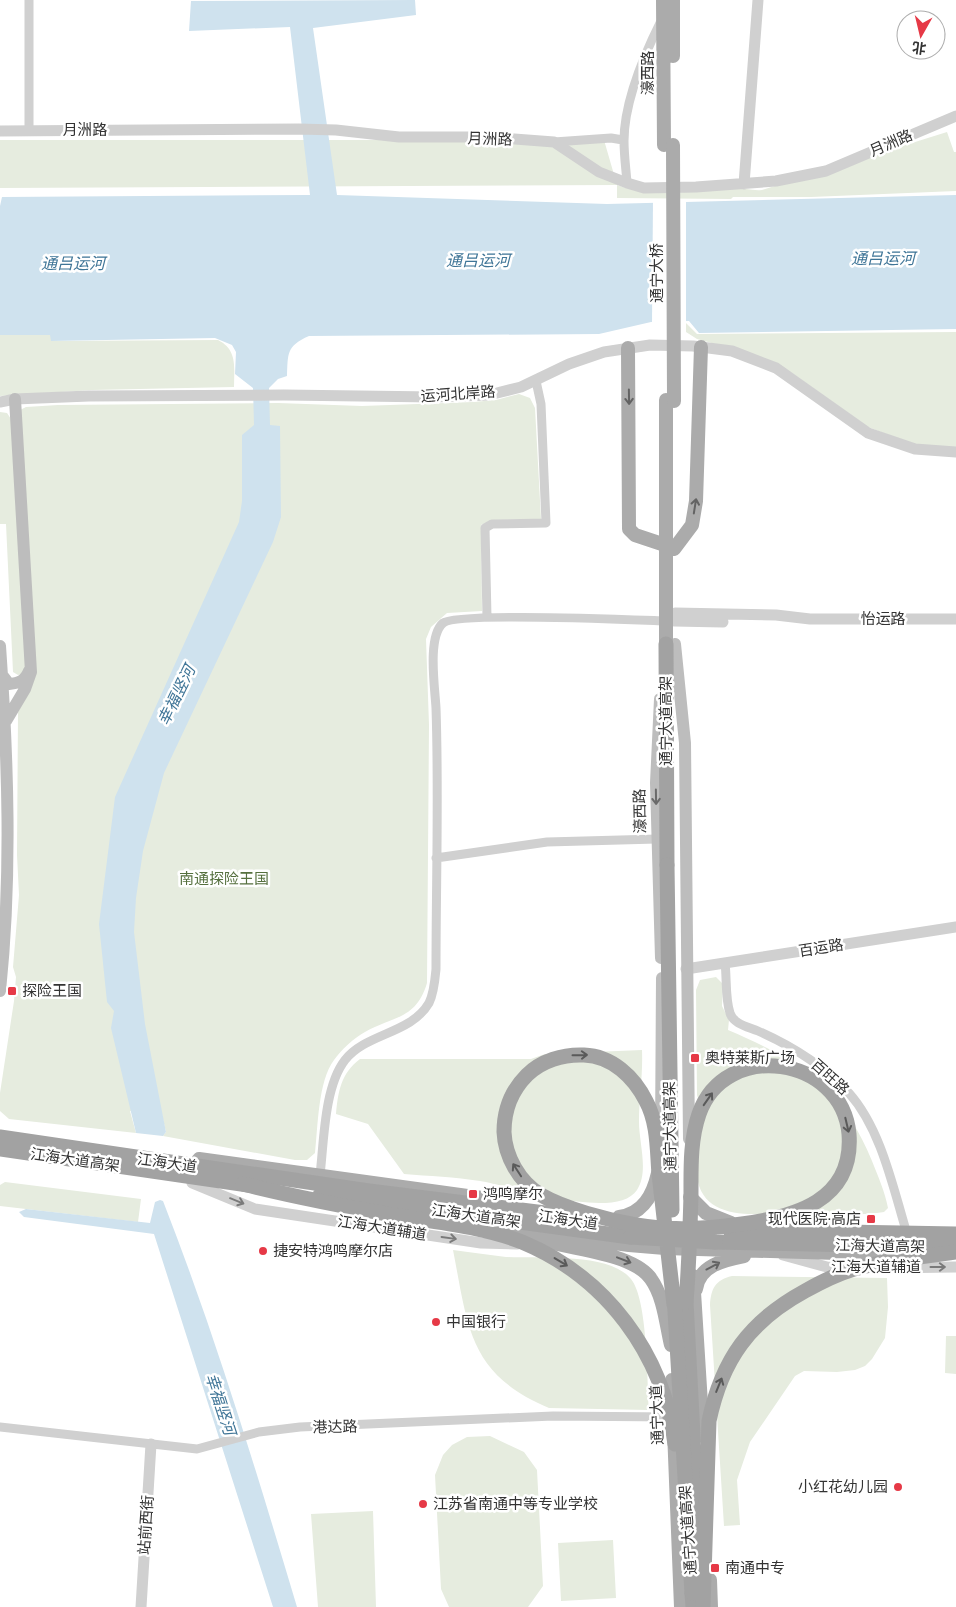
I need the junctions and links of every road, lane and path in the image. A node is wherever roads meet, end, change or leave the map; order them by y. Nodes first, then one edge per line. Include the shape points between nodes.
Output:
1 (29, 0) edge
2 (663, 0) edge
3 (674, 0) edge
4 (758, 0) edge
5 (664, 16) junction
6 (956, 116) edge
7 (29, 130) junction
8 (0, 131) edge
9 (624, 140) junction
10 (554, 142) junction
11 (668, 145) junction
12 (627, 183) junction
13 (744, 184) junction
14 (701, 347) junction
15 (628, 348) junction
16 (536, 381) junction
17 (15, 399) junction
18 (670, 401) joint
19 (0, 402) edge
20 (956, 452) edge
21 (670, 547) junction
22 (487, 617) junction
23 (671, 618) junction
24 (956, 619) edge
25 (670, 644) junction
26 (0, 646) edge
27 (32, 661) junction
28 (2, 675) junction
29 (6, 721) junction
30 (657, 839) junction
31 (436, 858) junction
32 (956, 927) edge
33 (726, 963) junction
34 (686, 969) junction
35 (0, 991) edge
36 (0, 1131) edge
37 (0, 1137) edge
38 (0, 1149) edge
39 (0, 1157) edge
40 (662, 1158) junction
41 (320, 1175) junction
42 (192, 1183) junction
43 (243, 1184) junction
44 (690, 1197) junction
45 (619, 1217) junction
46 (664, 1221) junction
47 (690, 1222) junction
48 (731, 1223) junction
49 (637, 1225) junction
50 (492, 1226) junction
51 (905, 1227) junction
52 (956, 1227) edge
53 (707, 1229) junction
54 (956, 1234) edge
55 (575, 1238) junction
56 (555, 1245) junction
57 (956, 1246) edge
58 (665, 1248) junction
59 (692, 1249) junction
60 (769, 1251) junction
61 (956, 1254) edge
62 (956, 1267) edge
63 (685, 1305) junction
64 (671, 1345) junction
65 (674, 1417) junction
66 (0, 1427) edge
67 (151, 1444) junction
68 (692, 1600) edge
69 (141, 1607) edge
70 (681, 1607) edge
71 (703, 1607) edge
72 (711, 1607) edge

1 - 7 street
2 - 5 main road, 濠西路
3 - 11 main road, 濠西路
4 - 13 street
5 - 9 street via 650,44 631,98
5 - 11 main road, 濠西路
6 - 13 street, 月洲路 via 826,170
7 - 8 street, 月洲路
7 - 10 street, 月洲路 via 299,129 398,137 487,137
9 - 10 street
9 - 12 street
10 - 12 street, 月洲路 via 598,172
11 - 18 main road, 通宁大桥
12 - 13 street, 月洲路 via 644,188
14 - 15 street, 运河北岸路 via 650,345
14 - 20 street, 运河北岸路 via 732,351 776,368 868,433 915,449
21 -> 14 main road via 692,525 696,500
15 - 16 street, 运河北岸路 via 604,352 570,364
15 -> 21 main road via 629,529 635,535
16 - 17 street, 运河北岸路 via 489,395 435,397 284,395
16 - 22 street via 541,404 546,523 492,524 485,528
17 - 19 street, 运河北岸路
17 - 27 main road
18 - 21 main road, 濠西路
21 - 23 main road, 濠西路
22 - 23 street
22 - 31 street via 454,619 443,623 436,633 433,648
23 - 24 street, 怡运路 via 777,622
23 - 25 main road, 濠西路
25 -> 30 main road, 濠西路 via 657,733
25 - 34 main road, 濠西路 via 685,743
25 - 63 highway, 通宁大道高架, bridge via 672,864
26 - 28 main road
27 - 28 main road via 26,677 18,683 9,684
27 - 29 main road via 25,689
28 - 29 main road
29 - 35 main road via 7,890
30 - 31 street via 547,842
30 - 40 main road, 濠西路 via 662,972
31 - 41 street via 436,969 429,1002 414,1019 368,1043 346,1060 337,1073
32 - 33 street, 百运路
33 - 34 street, 百运路
33 - 51 street, 百旺路 via 730,1014 736,1021 809,1058 850,1094 875,1137
34 - 44 main road, 濠西路
36 - 41 main road, 江海大道
37 - 49 highway, 江海大道高架, bridge via 368,1191
38 - 43 highway, 江海大道高架
39 - 42 main road, 江海大道
40 - 45 main road via 656,1183 645,1204 636,1213
40 - 46 main road, 濠西路
41 - 45 main road, 江海大道
42 - 50 main road, 江海大道
42 -> 56 street, 江海大道辅道 via 255,1209 481,1243
43 - 57 highway, 江海大道高架, bridge via 630,1237 715,1242
43 -> 68 highway, bridge via 319,1203 474,1229 520,1242 569,1267 595,1288 620,1312 648,1355 662,1394 675,1440
44 - 47 main road, 濠西路
44 - 48 main road via 706,1213
45 - 46 main road, 江海大道
46 - 47 main road, 江海大道
46 - 58 main road, 通宁大道
47 - 48 main road, 江海大道
47 - 59 main road
48 - 51 main road, 江海大道
49 - 53 highway, 江海大道高架, bridge
49 -> 63 highway, bridge via 538,1194 516,1171 504,1139 504,1119 515,1090 535,1068 562,1056 602,1058 628,1075 647,1101 654,1121
50 - 55 main road, 江海大道
50 - 56 main road
51 - 52 main road, 江海大道
53 - 54 highway, 江海大道高架, bridge
63 -> 53 highway, bridge via 694,1142 704,1105 728,1077 757,1066 780,1065 805,1072 816,1079 837,1099 847,1124 848,1154 839,1179 822,1199 781,1218
55 - 56 street, 江海大道辅道
55 - 58 main road, 江海大道
56 -> 64 main road via 619,1257 640,1267 658,1293
58 - 59 main road, 江海大道
58 - 64 main road, 通宁大道
59 - 60 main road, 江海大道
59 - 63 main road
60 - 61 main road, 江海大道
60 -> 62 street, 江海大道辅道 via 827,1267
63 -> 60 main road via 701,1275 710,1266 731,1258
71 -> 61 highway, bridge via 709,1421 713,1400 741,1343 764,1317 823,1281 892,1261
63 - 68 highway, 通宁大道高架, bridge
63 - 71 highway, 通宁大道高架, bridge
63 - 72 main road
64 - 65 main road, 通宁大道
65 - 67 street, 港达路 via 553,1416 300,1428 259,1432 197,1448
65 - 70 main road, 通宁大道
66 - 67 street, 港达路
67 - 69 street, 站前西街

